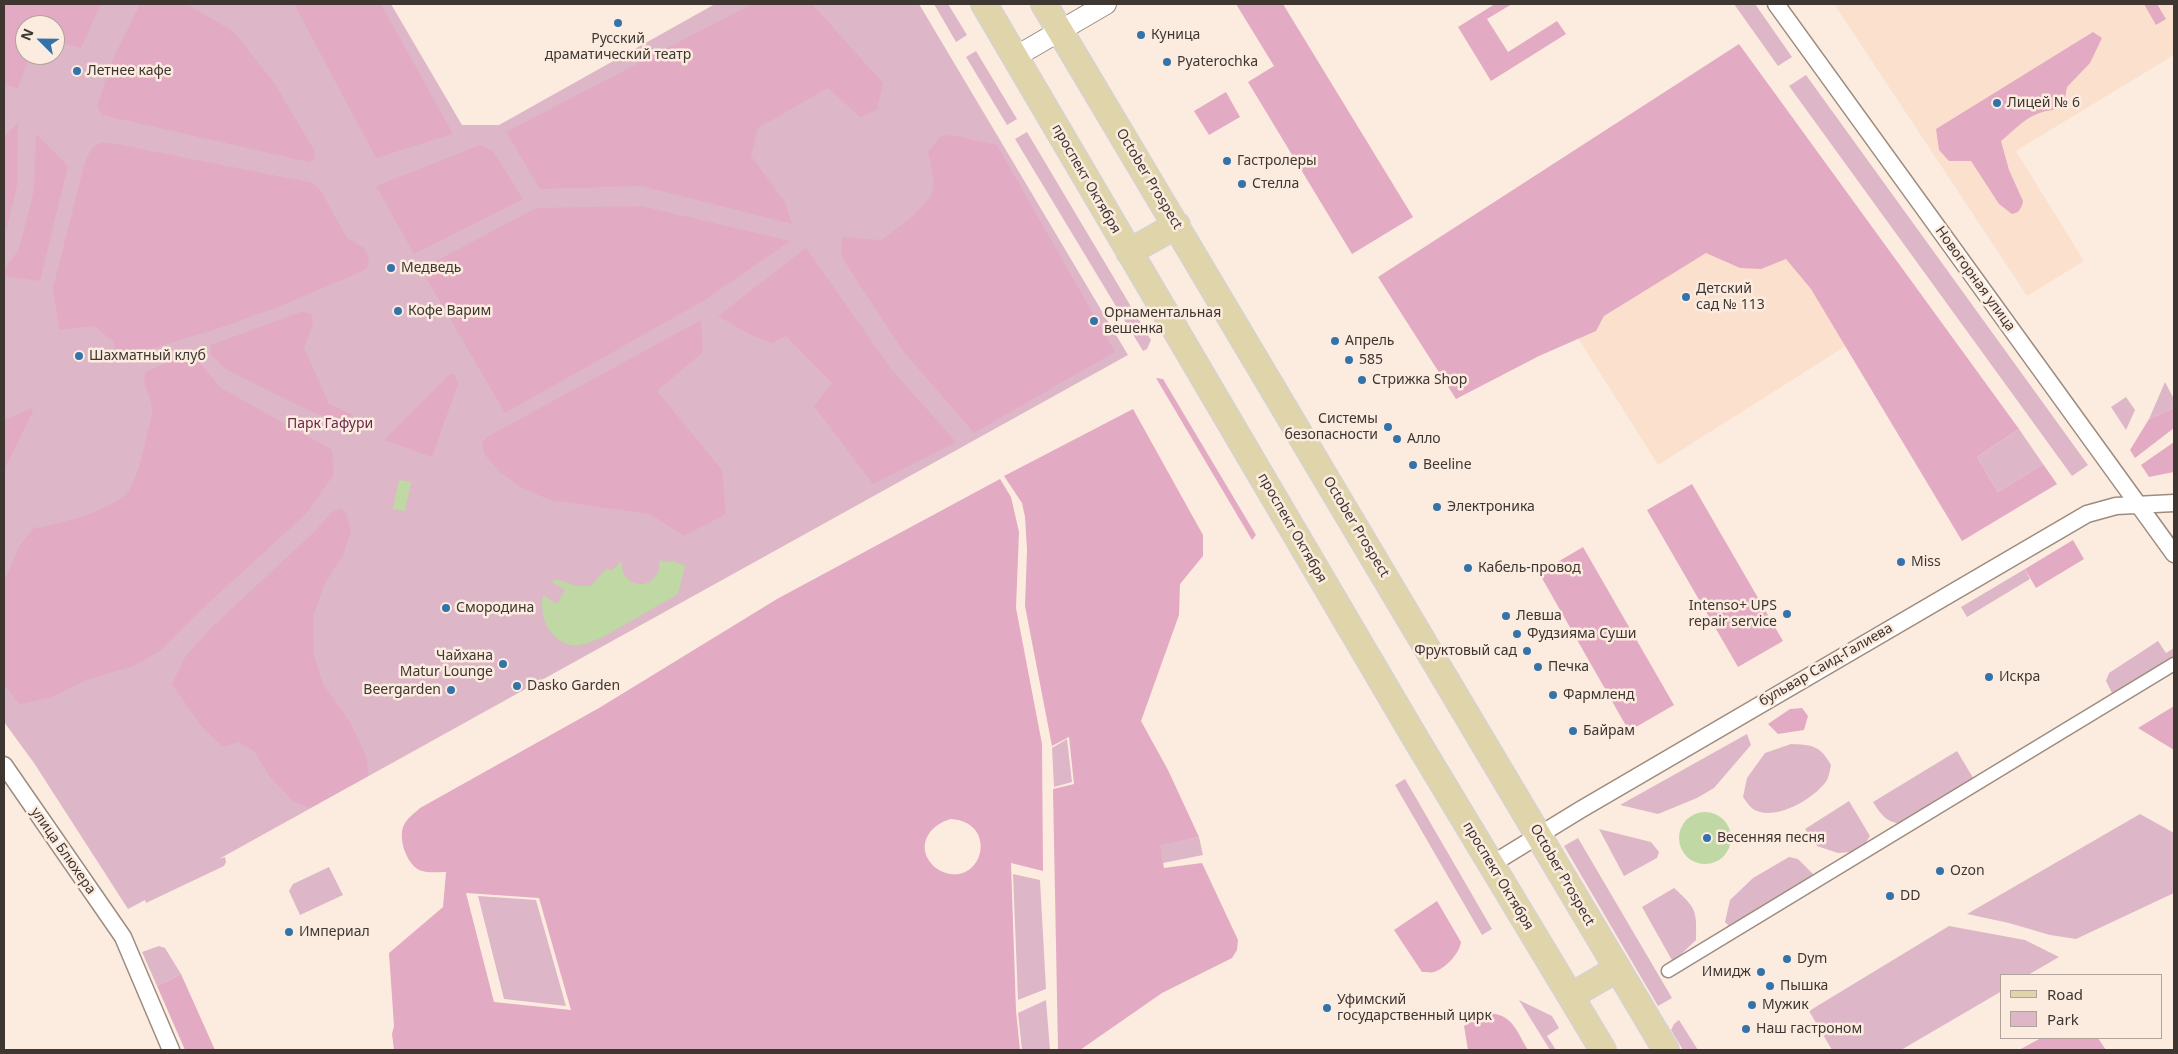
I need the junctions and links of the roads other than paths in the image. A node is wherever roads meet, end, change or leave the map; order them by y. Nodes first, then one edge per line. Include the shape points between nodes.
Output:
1 (984, 4) edge
2 (1044, 4) edge
3 (1106, 4) edge
4 (1776, 4) edge
5 (1060, 31) junction
6 (1015, 57) junction
7 (1177, 225) junction
8 (1129, 252) junction
9 (2174, 503) edge
10 (2138, 505) junction
11 (2174, 554) edge
12 (2174, 664) edge
13 (4, 765) edge
14 (1538, 835) junction
15 (1492, 864) junction
16 (1617, 969) junction
17 (1668, 971) dead end
18 (1570, 996) junction
19 (171, 1050) edge
20 (1603, 1050) edge
21 (1666, 1050) edge

1 - 6 main road, проспект Октября
2 - 5 main road, October Prospect
3 - 5 street
4 - 10 street, Новогорная улица
5 - 6 street
5 - 7 main road, October Prospect
6 - 8 main road, проспект Октября
7 - 8 main road
7 - 14 main road, October Prospect
8 - 15 main road, проспект Октября
9 - 10 street, бульвар Саид-Галиева
10 - 11 street, Новогорная улица
10 - 14 street, бульвар Саид-Галиева via 2116,506 2086,514
12 - 17 street
13 - 19 street, улица Блюхера via 123,937
14 - 15 street, бульвар Саид-Галиева
14 - 16 main road, October Prospect
15 - 18 main road, проспект Октября
16 - 18 main road
16 - 21 main road, October Prospect
18 - 20 main road, проспект Октября

